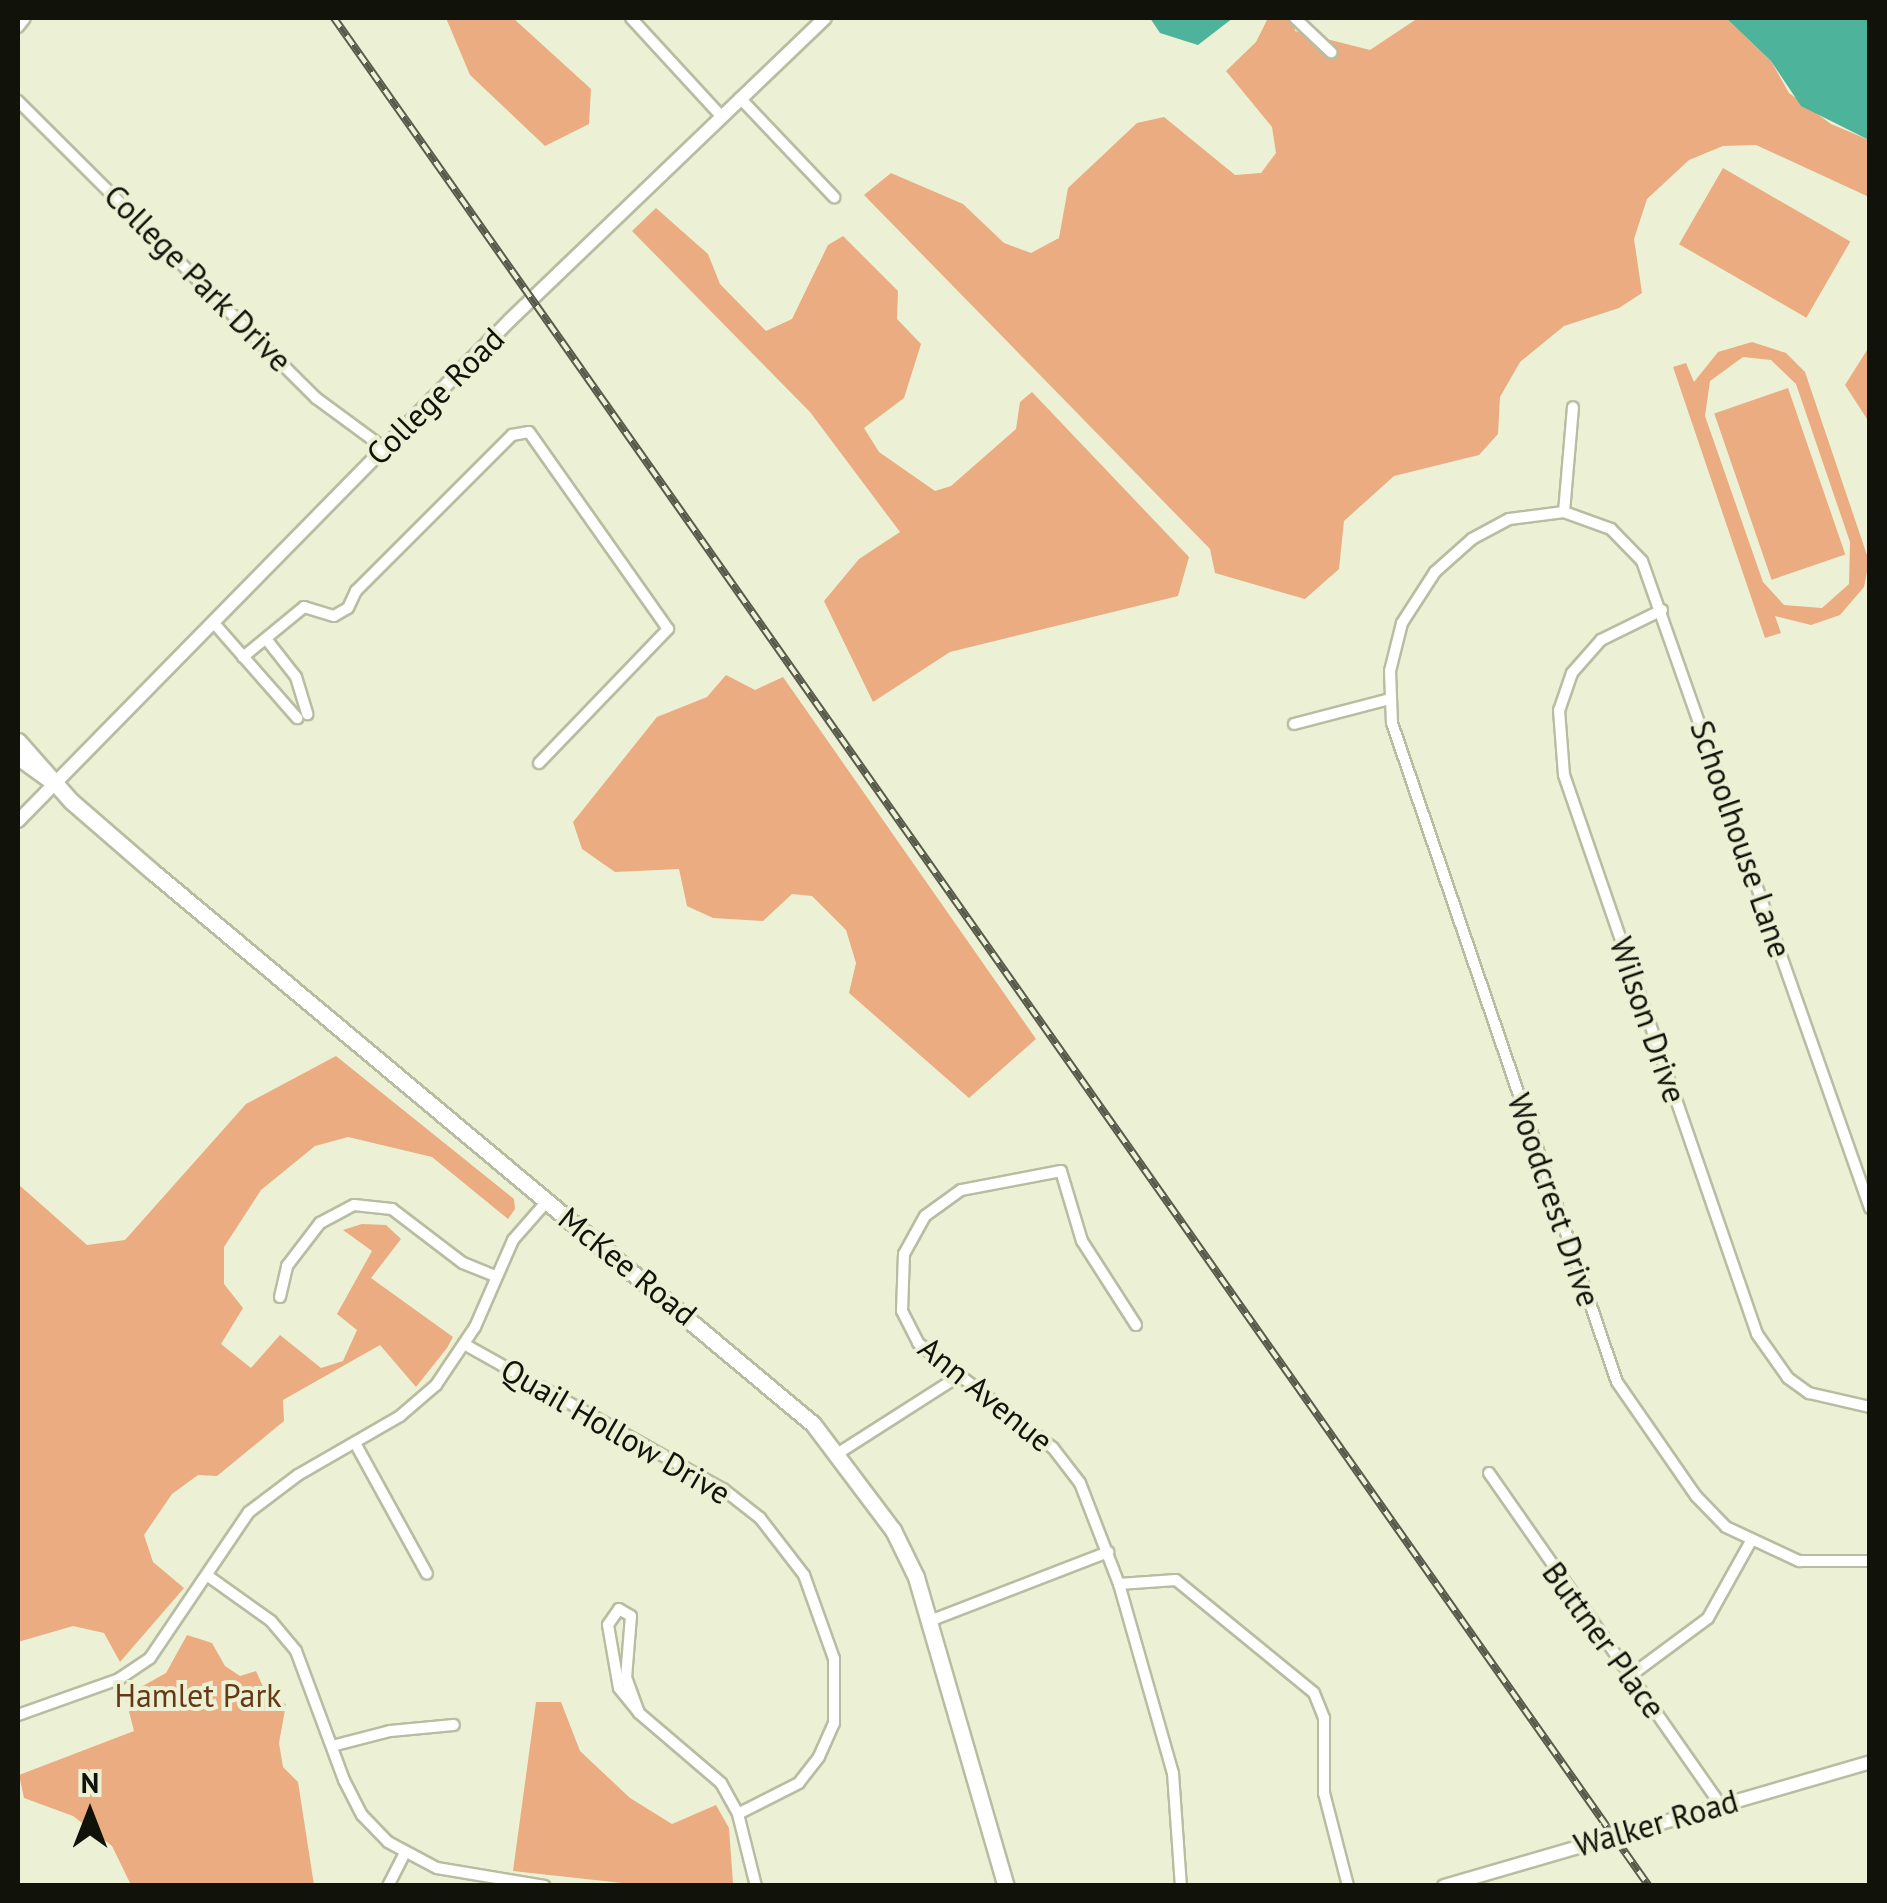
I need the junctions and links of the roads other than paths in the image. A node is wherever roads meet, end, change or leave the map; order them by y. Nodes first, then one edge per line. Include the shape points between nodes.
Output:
1 (25, 18) edge
2 (631, 18) edge
3 (825, 18) edge
4 (1295, 18) edge
5 (18, 28) edge
6 (1330, 52) dead end
7 (740, 98) junction
8 (18, 100) edge
9 (722, 117) junction
10 (834, 197) dead end
11 (1573, 407) dead end
12 (384, 448) junction
13 (1564, 512) junction
14 (1662, 610) junction
15 (212, 622) junction
16 (267, 640) junction
17 (243, 657) junction
18 (1390, 699) junction
19 (1294, 724) dead end
20 (18, 741) edge
21 (18, 757) edge
22 (539, 763) dead end
23 (54, 783) junction
24 (18, 821) edge
25 (548, 1200) junction
26 (1870, 1208) edge
27 (496, 1276) junction
28 (280, 1296) dead end
29 (1136, 1325) dead end
30 (466, 1345) junction
31 (959, 1376) junction
32 (1870, 1408) edge
33 (355, 1442) junction
34 (837, 1454) junction
35 (1489, 1473) dead end
36 (1750, 1543) junction
37 (1108, 1552) junction
38 (1870, 1560) edge
39 (428, 1574) dead end
40 (208, 1576) junction
41 (1119, 1584) junction
42 (932, 1620) junction
43 (1630, 1676) junction
44 (639, 1714) junction
45 (18, 1715) edge
46 (454, 1725) dead end
47 (332, 1746) junction
48 (1870, 1762) edge
49 (1721, 1805) junction
50 (738, 1814) junction
51 (404, 1854) junction
52 (535, 1885) edge
53 (388, 1886) edge
54 (544, 1886) edge
55 (756, 1886) edge
56 (1006, 1886) edge
57 (1181, 1886) edge
58 (1348, 1886) edge
59 (1444, 1886) edge

1 - 5 street
2 - 9 street
3 - 7 street, College Road
4 - 6 street
7 - 9 street, College Road
7 - 10 street
8 - 12 street, College Park Drive via 316,398
9 - 12 street, College Road
11 - 13 street
12 - 15 street, College Road
13 - 14 street, Schoolhouse Lane via 1624,538 1642,561
13 - 18 street, Woodcrest Drive via 1510,519 1472,538 1435,572 1402,623
14 - 26 street, Schoolhouse Lane
14 - 32 street, Wilson Drive via 1601,640 1572,673 1559,710 1564,775 1756,1334 1788,1378 1810,1394
15 - 17 street
15 - 23 street, College Road
16 - 17 street
16 - 17 street via 296,677 302,716
16 - 22 street via 309,605 334,616 348,608 356,591 512,436 530,432 668,630
18 - 19 street
18 - 36 street, Woodcrest Drive via 1404,765 1618,1382 1696,1496
20 - 23 main road, McKee Road
21 - 23 main road, McKee Road
23 - 24 street, College Road
23 - 25 main road, McKee Road
25 - 27 street via 514,1240
25 - 34 main road, McKee Road via 753,1369
27 - 28 street via 463,1263 392,1209 354,1204 320,1223 287,1266
27 - 30 street
29 - 31 street, Ann Avenue via 1082,1242 1061,1170 961,1190 925,1216 909,1241 900,1277 905,1322 918,1343
30 - 33 street via 421,1399
30 - 50 street, Quail Hollow Drive via 723,1489 760,1518 804,1575 834,1659 834,1723 820,1758 799,1782
31 - 34 street
31 - 37 street, Ann Avenue via 1064,1458
33 - 39 street
33 - 40 street via 264,1498
34 - 42 main road, McKee Road via 892,1530
35 - 43 street, Buttner Place
36 - 38 street, Woodcrest Drive via 1799,1561
36 - 43 street via 1708,1618
37 - 41 street, Ann Avenue
37 - 42 street
40 - 45 street via 150,1658 119,1679
40 - 47 street via 271,1621 296,1651
41 - 57 street, Ann Avenue via 1173,1773
41 - 58 street via 1176,1580 1314,1693 1324,1718 1324,1793
42 - 56 main road, McKee Road
43 - 49 street, Buttner Place
44 - 44 street via 626,1678 631,1616 619,1609 609,1620 610,1662
44 - 50 street via 712,1772
46 - 47 street
47 - 51 street via 362,1814
48 - 49 street, Walker Road
49 - 59 street, Walker Road
50 - 55 street
51 - 52 street via 458,1874
51 - 53 street
52 - 54 street

